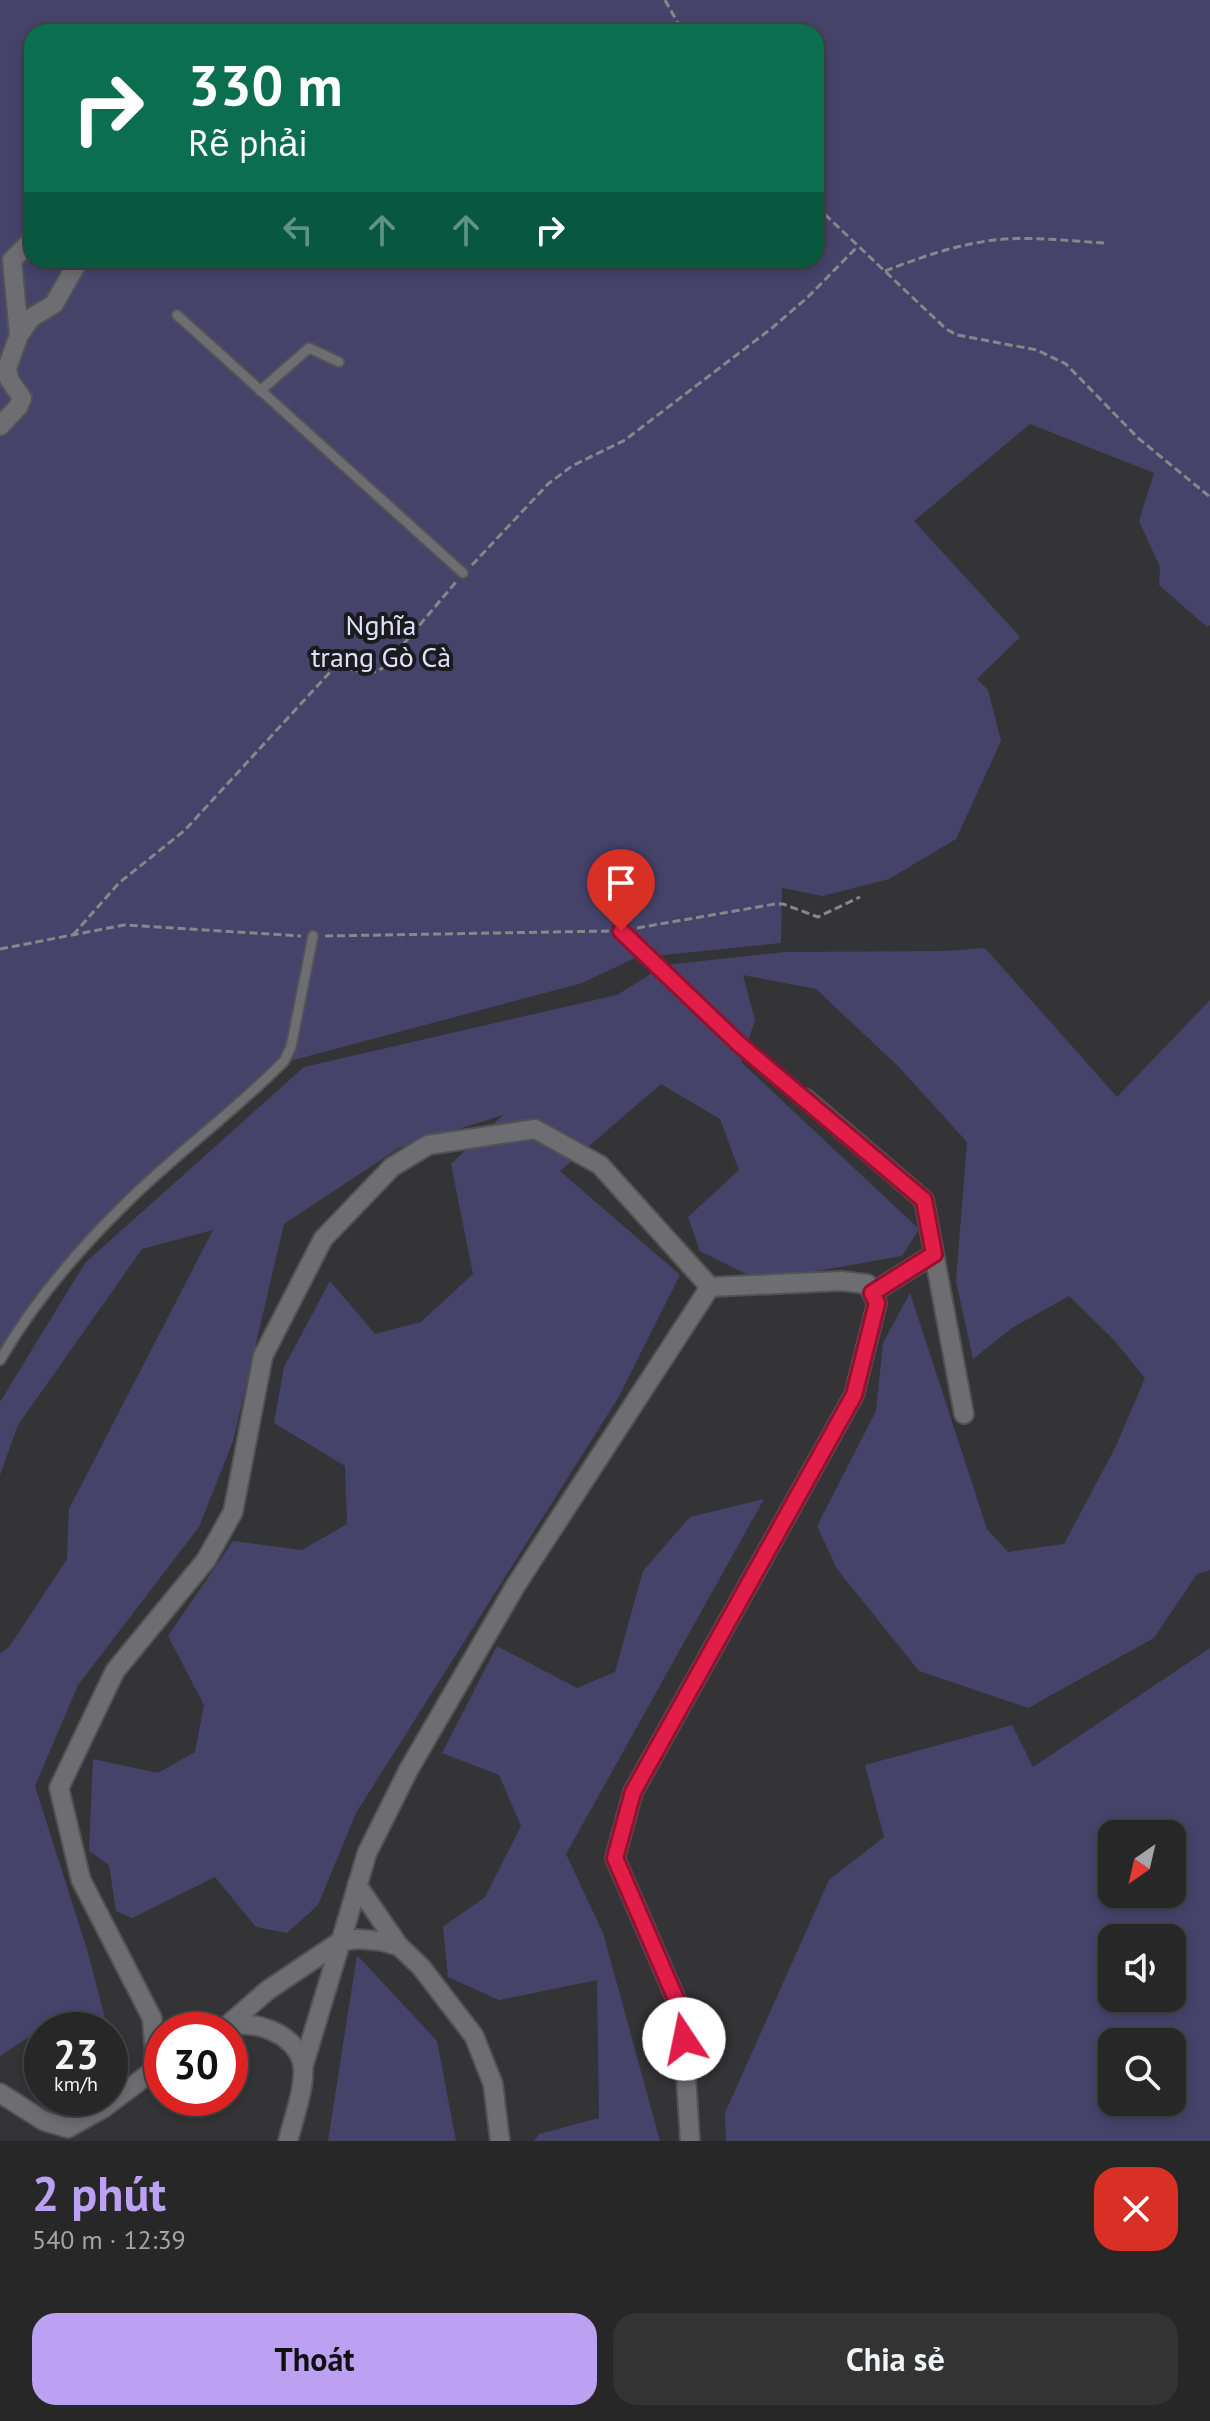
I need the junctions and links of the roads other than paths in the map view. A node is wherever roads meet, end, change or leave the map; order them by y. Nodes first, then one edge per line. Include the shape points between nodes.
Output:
1 (24, 248) edge
2 (74, 268) edge
3 (177, 315) dead end
4 (19, 335) junction
5 (339, 362) dead end
6 (260, 391) junction
7 (0, 426) edge
8 (463, 573) dead end
9 (621, 931) road end
10 (313, 936) road end
11 (805, 1098) joint
12 (934, 1254) junction
13 (710, 1287) junction
14 (872, 1293) junction
15 (0, 1360) edge
16 (964, 1414) dead end
17 (357, 1885) junction
18 (341, 1941) junction
19 (399, 1946) junction
20 (149, 2012) edge
21 (241, 2012) edge
22 (248, 2024) edge
23 (303, 2067) junction
24 (144, 2077) edge
25 (0, 2093) edge
26 (65, 2134) edge
27 (288, 2141) edge
28 (500, 2141) edge
29 (690, 2141) edge

1 - 4 street via 12,260
2 - 4 street via 54,304 31,318
3 - 6 lane
4 - 7 street via 7,368 22,398
5 - 6 lane via 309,348
6 - 8 lane
9 - 11 lane via 739,1044
10 - 15 lane via 284,1061 126,1203 37,1305
11 - 12 street via 924,1200
12 - 14 street
12 - 16 street
13 - 14 street via 841,1281 867,1284
13 - 17 street via 509,1598 386,1811
13 - 20 street via 600,1165 535,1129 428,1145 392,1167 323,1239 263,1356 233,1512 206,1560 115,1671 59,1788 81,1880
14 - 29 street via 877,1303 854,1395 633,1792 615,1858 682,2013
17 - 18 street
17 - 19 street
18 - 19 street
18 - 21 street
18 - 23 street
19 - 28 street via 474,2036 493,2084
22 - 23 street via 288,2040
23 - 27 street
24 - 26 street
25 - 26 street

